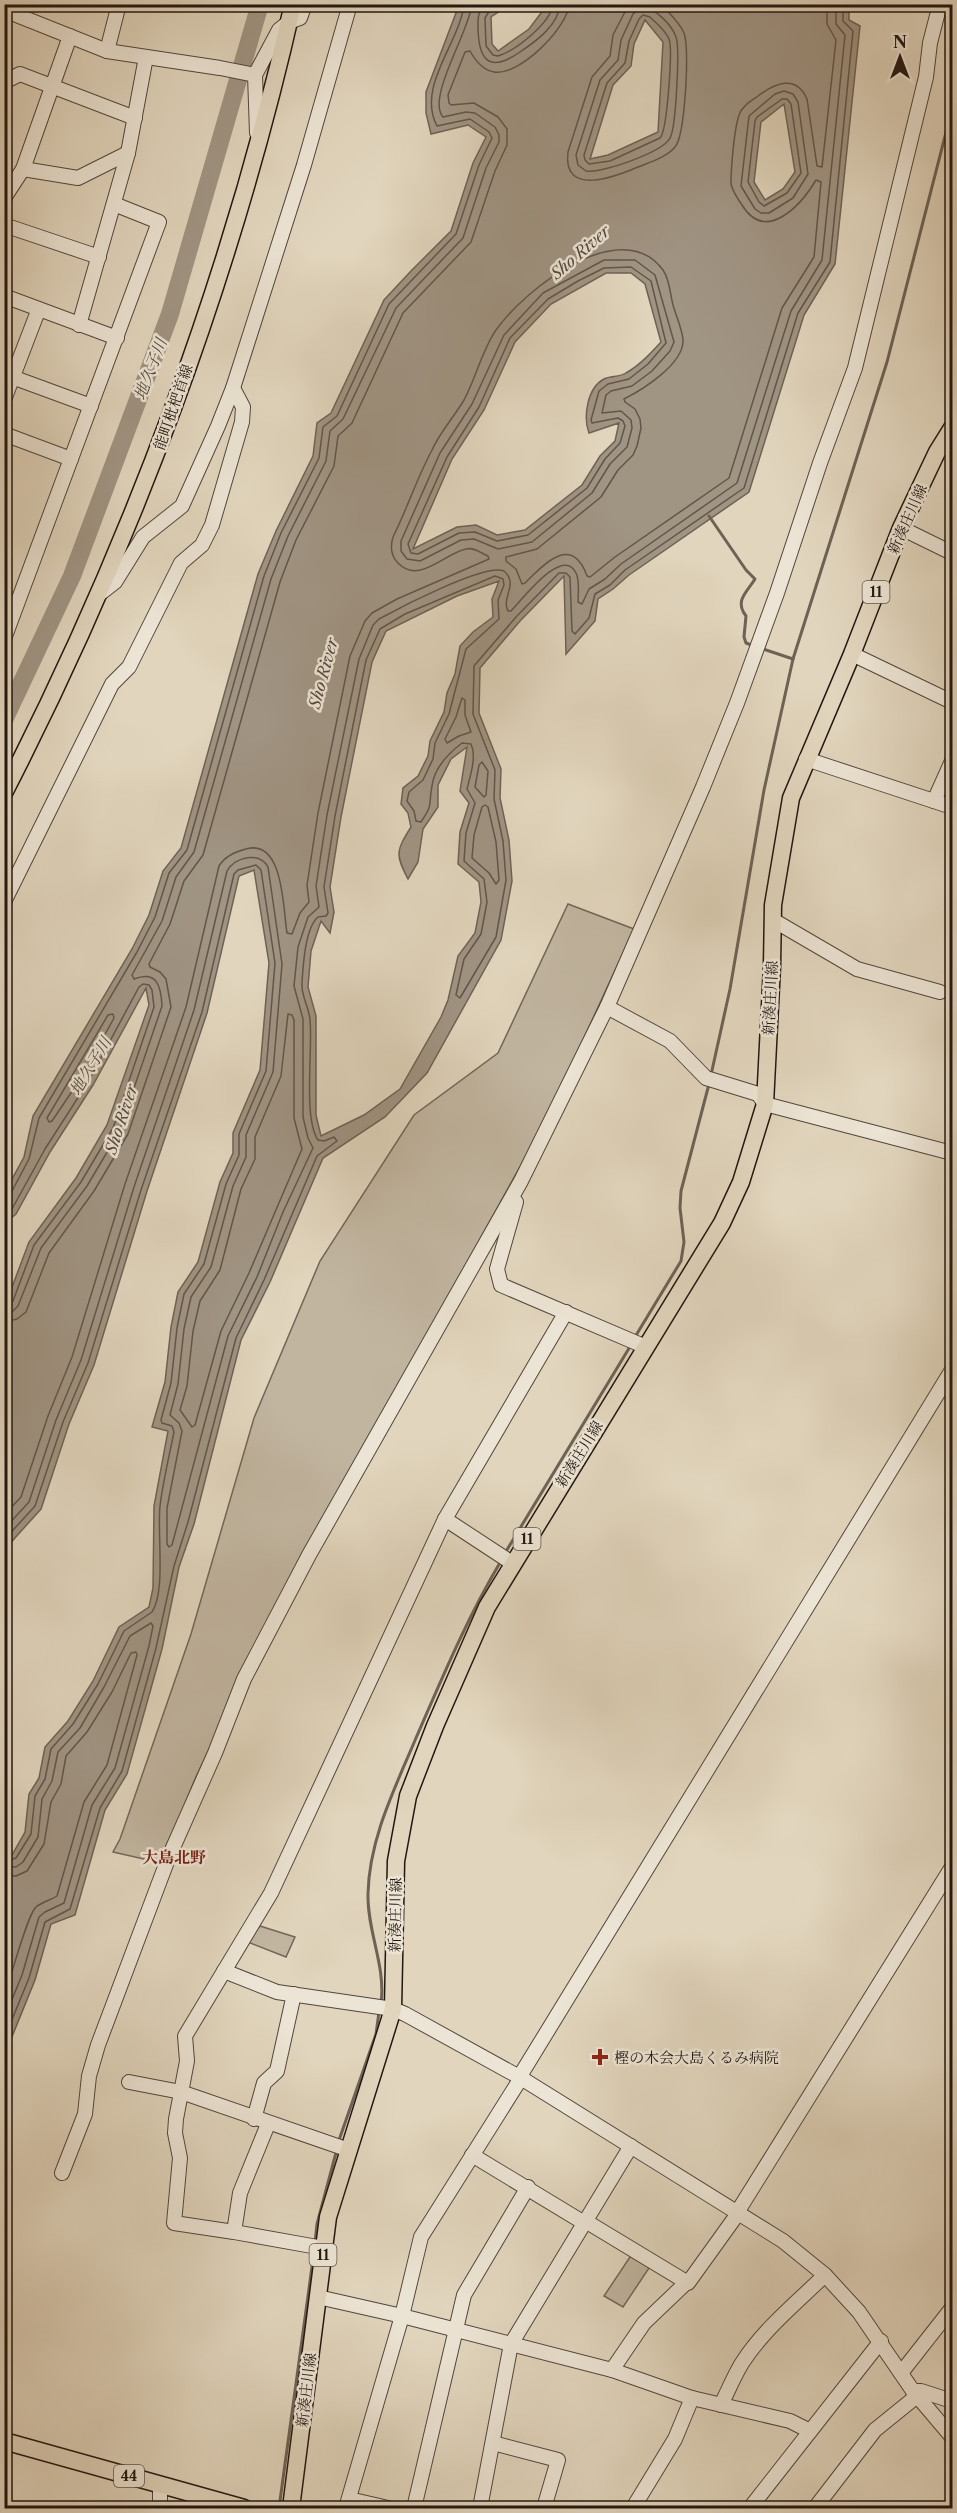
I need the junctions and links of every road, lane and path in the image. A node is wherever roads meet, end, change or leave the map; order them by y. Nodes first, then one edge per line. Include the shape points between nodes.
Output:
1 (119, 4) edge
2 (293, 4) edge
3 (305, 4) edge
4 (350, 4) edge
5 (930, 4) edge
6 (940, 4) edge
7 (4, 10) edge
8 (289, 22) junction
9 (70, 36) junction
10 (930, 43) junction
11 (107, 51) junction
12 (146, 57) junction
13 (255, 75) junction
14 (4, 82) edge
15 (53, 85) junction
16 (135, 118) junction
17 (258, 144) junction
18 (128, 153) junction
19 (22, 169) junction
20 (5, 196) edge
21 (114, 204) junction
22 (4, 225) edge
23 (99, 257) junction
24 (4, 296) edge
25 (38, 311) junction
26 (79, 325) junction
27 (117, 338) junction
28 (12, 377) junction
29 (234, 388) junction
30 (4, 400) edge
31 (91, 406) junction
32 (952, 428) edge
33 (4, 434) edge
34 (71, 459) junction
35 (901, 528) junction
36 (952, 553) edge
37 (97, 596) junction
38 (4, 639) edge
39 (852, 654) junction
40 (952, 702) edge
41 (806, 759) junction
42 (952, 761) edge
43 (4, 793) edge
44 (934, 801) junction
45 (952, 807) edge
46 (4, 902) edge
47 (773, 920) junction
48 (940, 992) dead end
49 (607, 1007) junction
50 (765, 1104) junction
51 (952, 1153) edge
52 (521, 1181) junction
53 (566, 1312) junction
54 (646, 1347) junction
55 (952, 1370) edge
56 (445, 1519) junction
57 (512, 1563) junction
58 (952, 1867) edge
59 (224, 1971) junction
60 (294, 1994) junction
61 (393, 2010) junction
62 (521, 2078) junction
63 (129, 2082) dead end
64 (181, 2092) junction
65 (254, 2119) junction
66 (268, 2124) junction
67 (631, 2146) junction
68 (349, 2150) junction
69 (472, 2155) junction
70 (62, 2173) dead end
71 (528, 2187) junction
72 (739, 2211) junction
73 (586, 2223) junction
74 (234, 2232) junction
75 (323, 2248) junction
76 (825, 2275) junction
77 (687, 2282) junction
78 (318, 2297) junction
79 (952, 2308) edge
80 (402, 2316) junction
81 (455, 2330) junction
82 (880, 2341) junction
83 (511, 2344) junction
84 (612, 2370) junction
85 (901, 2373) junction
86 (915, 2394) junction
87 (692, 2398) junction
88 (952, 2401) edge
89 (721, 2405) junction
90 (810, 2431) junction
91 (952, 2437) edge
92 (7, 2441) edge
93 (492, 2443) junction
94 (160, 2484) junction
95 (347, 2504) edge
96 (755, 2506) edge
97 (160, 2508) edge
98 (244, 2508) edge
99 (291, 2508) edge
100 (388, 2508) edge
101 (414, 2508) edge
102 (480, 2508) edge
103 (544, 2508) edge
104 (633, 2508) edge
105 (815, 2508) edge

1 - 11 street
2 - 8 main road, 能町枇杷首線
3 - 8 street via 300,18
4 - 29 street
5 - 10 street
6 - 10 street
7 - 9 street
8 - 13 street via 279,30
8 - 17 main road, 能町枇杷首線
9 - 11 street
9 - 15 street
10 - 49 street via 924,88 855,368 737,704
11 - 12 street
12 - 13 street
12 - 16 street
13 - 17 street
14 - 15 street via 20,74
15 - 16 street
15 - 19 street
16 - 18 street
17 - 37 main road, 能町枇杷首線 via 161,446
18 - 19 street via 78,178
18 - 21 street
19 - 20 street
21 - 23 street
21 - 27 street via 159,222
22 - 23 street
23 - 26 street
24 - 25 street
25 - 26 street
25 - 28 street
26 - 27 street
27 - 31 street
28 - 30 street
28 - 31 street
29 - 37 street via 182,506 143,537 115,582
29 - 46 street via 243,407 242,422 212,525 202,545 181,563 129,667 112,684
31 - 34 street
32 - 35 main road, 新湊庄川線 / 11
33 - 34 street
34 - 38 street
35 - 36 street
35 - 39 main road, 新湊庄川線 / 11
37 - 43 main road, 能町枇杷首線
39 - 40 street
39 - 41 main road, 新湊庄川線 / 11
41 - 44 street
41 - 47 main road, 新湊庄川線 / 11 via 791,798
42 - 44 street
44 - 45 street
47 - 48 street via 857,969
47 - 50 main road, 新湊庄川線 / 11
49 - 50 street via 670,1041 709,1079 758,1095
49 - 52 street
50 - 51 street
50 - 54 main road, 新湊庄川線 / 11 via 744,1173 723,1223
52 - 53 street via 497,1269 501,1285
52 - 70 street via 309,1555 244,1679 168,1859 98,2045 89,2076 85,2114
53 - 54 street
53 - 56 street
54 - 57 main road, 新湊庄川線 / 11
55 - 62 street
56 - 57 street
56 - 59 street via 271,1893
57 - 61 main road, 新湊庄川線 / 11 via 465,1653 408,1796 396,1861
58 - 72 street
59 - 60 street via 276,1992
59 - 64 street via 185,2036 187,2061
60 - 61 street
60 - 65 street via 277,2071 264,2083
61 - 62 street
61 - 68 main road, 新湊庄川線 / 11
62 - 67 street
62 - 69 street
63 - 64 street
64 - 65 street
64 - 74 street via 175,2133 180,2158 174,2223
65 - 66 street
66 - 68 street
66 - 74 street via 240,2193
67 - 72 street
67 - 73 street
68 - 75 main road, 新湊庄川線 / 11 via 328,2217
69 - 71 street
69 - 80 street via 421,2237
71 - 73 street
71 - 81 street via 464,2295
72 - 76 street
72 - 77 street
73 - 77 street
73 - 83 street
74 - 75 street
75 - 78 main road, 新湊庄川線 / 11
76 - 82 street
76 - 89 street via 750,2352
77 - 84 street via 644,2323
78 - 80 street
78 - 99 main road, 新湊庄川線 / 11
79 - 85 street
80 - 81 street
80 - 95 street
81 - 83 street
81 - 101 street
82 - 85 street
82 - 90 street
83 - 84 street
83 - 93 street
84 - 87 street
85 - 86 street
86 - 88 street via 921,2391
86 - 91 street
86 - 105 street via 875,2430
87 - 89 street
87 - 104 street via 675,2439
89 - 90 street via 790,2421
90 - 96 street
92 - 94 main road, 44
93 - 102 street
93 - 103 street via 558,2460
94 - 97 street
94 - 98 main road, 44
95 - 100 street

